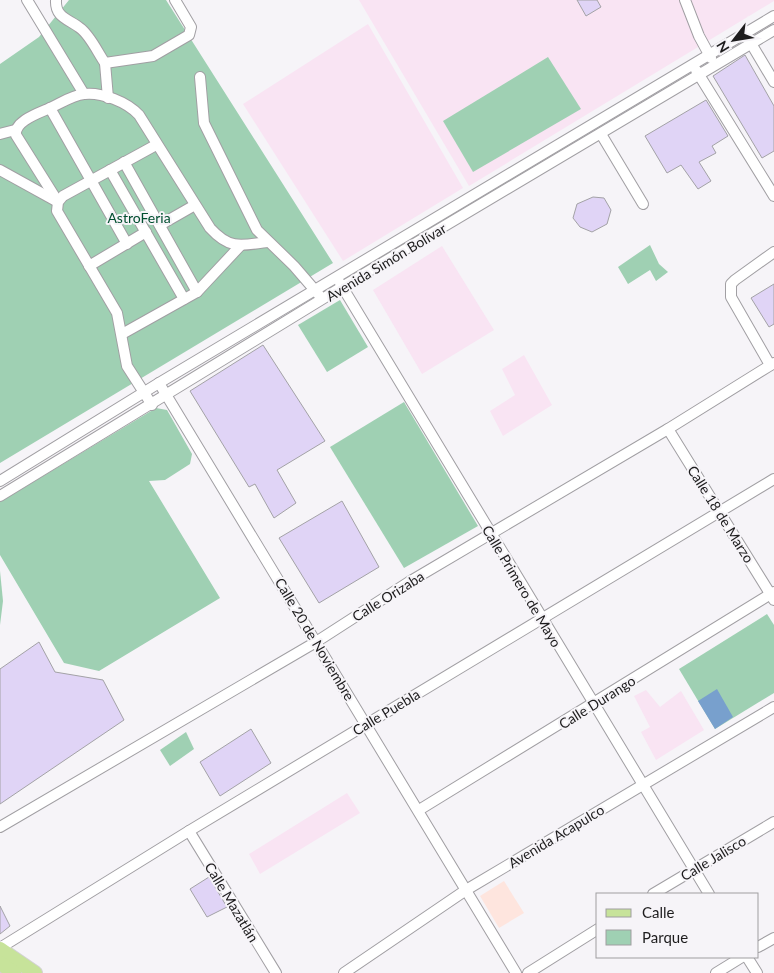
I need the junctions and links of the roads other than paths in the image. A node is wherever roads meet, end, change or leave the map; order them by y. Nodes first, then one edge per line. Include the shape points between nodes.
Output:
1 (27, 0) edge
2 (56, 0) edge
3 (176, 0) edge
4 (685, 0) edge
5 (774, 16) edge
6 (774, 30) edge
7 (745, 33) junction
8 (751, 44) junction
9 (709, 54) junction
10 (105, 63) junction
11 (692, 64) junction
12 (715, 65) junction
13 (699, 74) junction
14 (200, 77) dead end
15 (774, 82) edge
16 (84, 94) junction
17 (108, 98) junction
18 (50, 108) junction
19 (15, 130) junction
20 (0, 134) edge
21 (601, 134) junction
22 (156, 145) junction
23 (124, 162) junction
24 (516, 168) junction
25 (0, 170) edge
26 (110, 170) junction
27 (91, 180) junction
28 (524, 180) junction
29 (774, 196) edge
30 (58, 202) junction
31 (643, 204) dead end
32 (195, 205) junction
33 (160, 225) junction
34 (146, 232) junction
35 (266, 242) junction
36 (127, 244) junction
37 (240, 246) junction
38 (774, 252) edge
39 (89, 266) junction
40 (336, 277) junction
41 (342, 287) junction
42 (314, 290) junction
43 (197, 292) junction
44 (184, 299) junction
45 (323, 300) junction
46 (122, 334) junction
47 (772, 364) edge
48 (159, 383) junction
49 (144, 392) junction
50 (166, 396) junction
51 (152, 405) junction
52 (668, 429) junction
53 (774, 479) edge
54 (0, 481) edge
55 (0, 496) edge
56 (720, 512) junction
57 (490, 533) junction
58 (773, 596) edge
59 (543, 620) junction
60 (316, 642) junction
61 (594, 704) junction
62 (774, 707) edge
63 (366, 724) junction
64 (643, 784) junction
65 (418, 810) junction
66 (774, 822) edge
67 (0, 827) edge
68 (189, 831) junction
69 (693, 869) junction
70 (466, 890) junction
71 (655, 893) edge
72 (708, 893) edge
73 (596, 930) edge
74 (774, 938) edge
75 (759, 946) edge
76 (0, 948) edge
77 (740, 958) edge
78 (748, 958) edge
79 (10, 968) edge
80 (35, 973) edge
81 (276, 973) edge
82 (344, 973) edge
83 (516, 973) edge
84 (528, 973) edge
85 (716, 973) edge
86 (757, 973) edge

1 - 16 street
2 - 10 street via 65,21 80,28
3 - 10 street via 191,27 189,35 153,56
4 - 9 street
5 - 7 street, Avenida Simón Bolívar
6 - 8 street, Avenida Simón Bolívar
7 - 8 street
7 - 9 street, Avenida Simón Bolívar
8 - 12 street, Avenida Simón Bolívar
8 - 15 street
9 - 11 street, Avenida Simón Bolívar
9 - 12 street
10 - 17 street
11 - 13 street
11 - 24 street, Avenida Simón Bolívar
12 - 13 street, Avenida Simón Bolívar
13 - 21 street, Avenida Simón Bolívar
13 - 29 street
14 - 35 street via 204,123
16 - 17 street
16 - 18 street
17 - 22 street via 134,110
18 - 19 street via 18,125
18 - 27 street
19 - 20 street
19 - 30 street
21 - 28 street, Avenida Simón Bolívar
21 - 31 street
22 - 23 street
22 - 32 street
23 - 26 street
23 - 33 street
24 - 28 street
24 - 40 street, Avenida Simón Bolívar
25 - 30 street
26 - 27 street
26 - 34 street
27 - 30 street
27 - 36 street
28 - 41 street, Avenida Simón Bolívar
30 - 39 street via 57,211
32 - 33 street
32 - 37 street via 220,239
33 - 43 street
34 - 36 street
34 - 44 street
35 - 37 street
35 - 42 street via 294,266
36 - 39 street
37 - 43 street
38 - 47 street via 735,280 730,290 731,297
39 - 46 street via 117,313
40 - 41 street, Calle Primero de Mayo
40 - 42 street, Avenida Simón Bolívar
41 - 45 street, Avenida Simón Bolívar
41 - 57 street, Calle Primero de Mayo
42 - 45 street
42 - 48 street, Avenida Simón Bolívar
43 - 44 street
44 - 46 street
45 - 50 street, Avenida Simón Bolívar
46 - 49 street via 121,345 127,366
47 - 52 street, Calle Orizaba
48 - 49 street, Avenida Simón Bolívar
48 - 50 street, Calle 20 de Noviembre
49 - 51 street
49 - 54 street, Avenida Simón Bolívar
50 - 51 street, Avenida Simón Bolívar
50 - 60 street, Calle 20 de Noviembre
51 - 55 street, Avenida Simón Bolívar
52 - 56 street, Calle 18 de Marzo
52 - 57 street, Calle Orizaba
53 - 56 street, Calle Puebla
56 - 58 street, Calle 18 de Marzo
56 - 59 street, Calle Puebla
57 - 59 street, Calle Primero de Mayo
57 - 60 street, Calle Orizaba
58 - 61 street, Calle Durango
59 - 61 street, Calle Primero de Mayo
59 - 63 street, Calle Puebla
60 - 63 street, Calle 20 de Noviembre
60 - 67 street, Calle Orizaba
61 - 64 street, Calle Primero de Mayo
61 - 65 street, Calle Durango
62 - 64 street, Avenida Acapulco
63 - 65 street, Calle 20 de Noviembre
63 - 68 street, Calle Puebla
64 - 69 street, Calle Primero de Mayo
64 - 70 street, Avenida Acapulco
65 - 70 street, Calle 20 de Noviembre
66 - 69 street, Calle Jalisco
68 - 76 street, Calle Puebla
68 - 81 street, Calle Mazatlán
69 - 71 street, Calle Jalisco
69 - 72 street, Calle Primero de Mayo
70 - 82 street, Avenida Acapulco
70 - 83 street, Calle 20 de Noviembre
73 - 84 street
74 - 75 street
76 - 79 main road
77 - 85 street
78 - 86 street
79 - 80 main road

